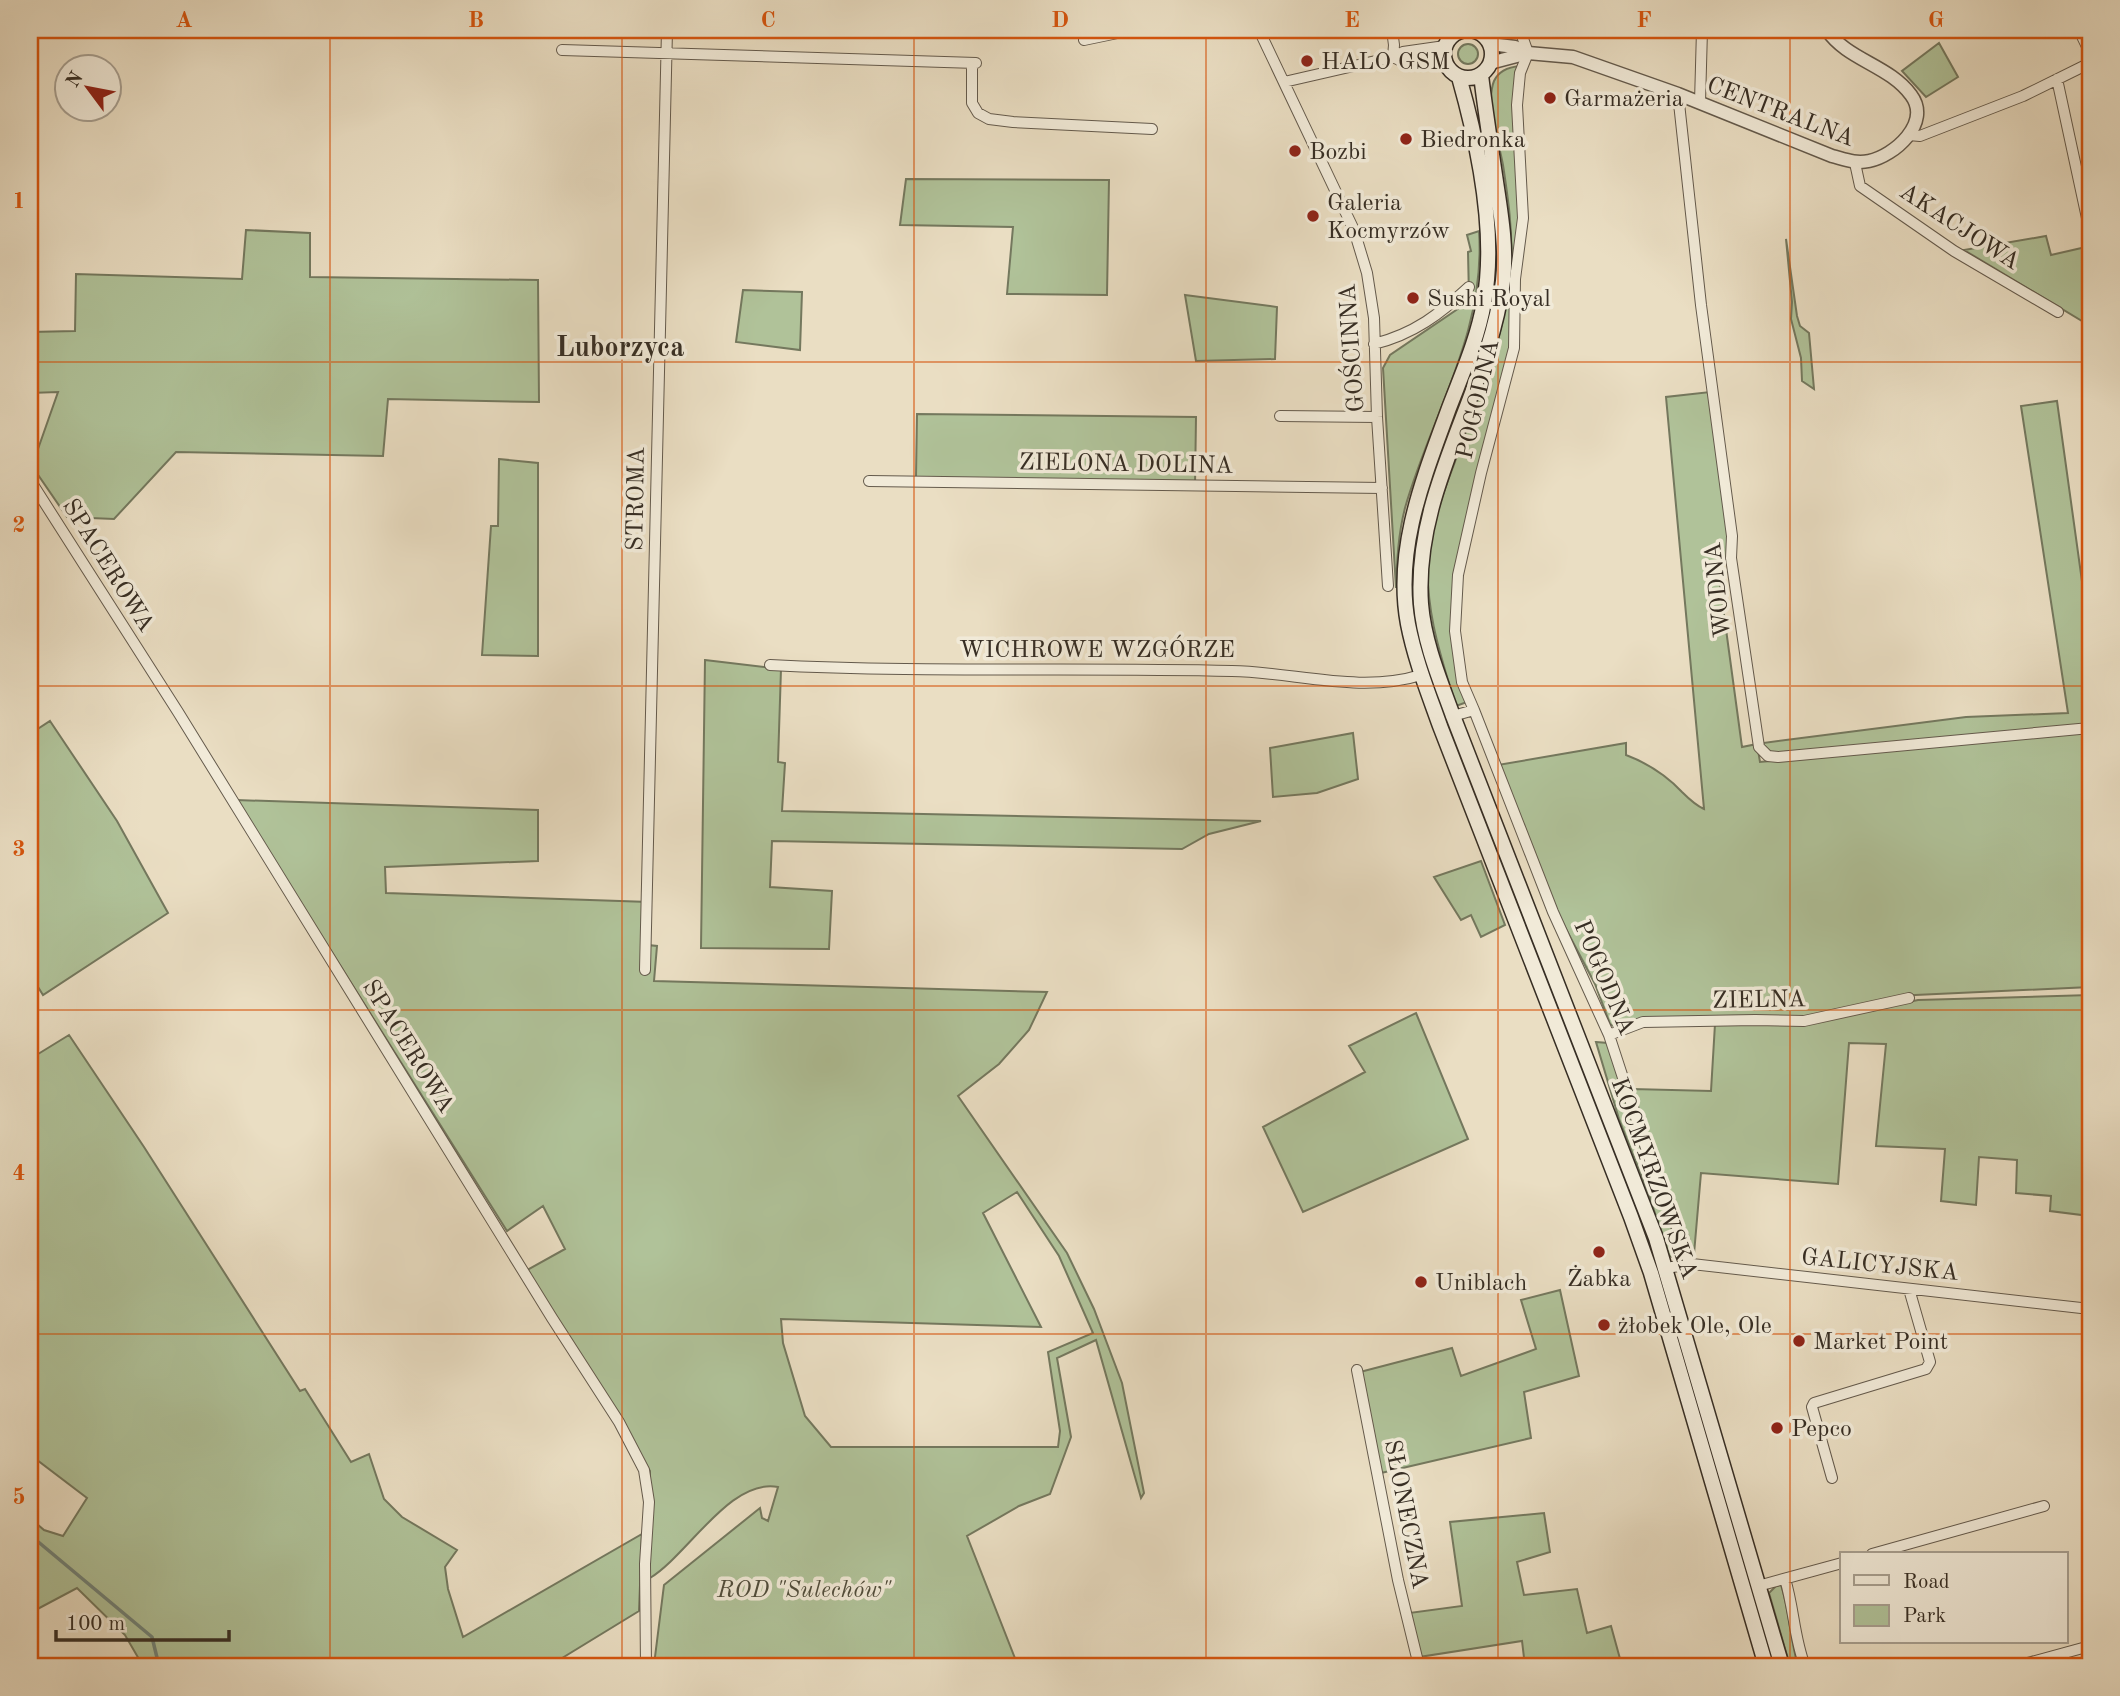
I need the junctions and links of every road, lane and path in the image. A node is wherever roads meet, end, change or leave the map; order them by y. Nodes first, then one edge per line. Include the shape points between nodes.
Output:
1 (667, 30) edge
2 (1132, 30) edge
3 (1259, 30) edge
4 (1392, 30) edge
5 (1475, 30) edge
6 (1520, 30) edge
7 (1702, 30) edge
8 (1827, 30) edge
9 (2079, 30) edge
10 (1450, 37) edge
11 (1083, 40) dead end
12 (1490, 44) junction
13 (562, 50) dead end
14 (1528, 53) junction
15 (2090, 53) edge
16 (667, 54) junction
17 (1393, 57) junction
18 (1445, 63) junction
19 (2090, 63) edge
20 (1485, 69) junction
21 (1459, 77) junction
22 (2057, 79) junction
23 (1284, 82) junction
24 (1678, 93) junction
25 (1700, 102) junction
26 (1152, 129) dead end
27 (1909, 135) junction
28 (1855, 163) junction
29 (2090, 232) edge
30 (1469, 287) dead end
31 (2058, 312) dead end
32 (1374, 344) junction
33 (1280, 416) dead end
34 (1377, 417) junction
35 (30, 480) edge
36 (869, 481) dead end
37 (1382, 488) junction
38 (1388, 586) dead end
39 (770, 665) dead end
40 (1421, 675) junction
41 (1474, 710) junction
42 (1453, 716) junction
43 (2090, 728) edge
44 (645, 970) dead end
45 (1909, 998) dead end
46 (1609, 1035) junction
47 (1689, 1264) junction
48 (1666, 1268) junction
49 (1909, 1289) junction
50 (2090, 1309) edge
51 (1357, 1370) dead end
52 (1832, 1478) dead end
53 (2044, 1506) dead end
54 (1879, 1552) edge
55 (1840, 1564) edge
56 (1785, 1579) junction
57 (1758, 1587) junction
58 (2090, 1646) edge
59 (646, 1666) edge
60 (1419, 1666) edge
61 (1766, 1666) edge
62 (1782, 1666) edge
63 (1805, 1666) edge
64 (2017, 1666) edge

1 - 16 street, STROMA
2 - 11 street
3 - 23 street, GOŚCINNA
4 - 17 street
5 - 10 main road via 1462,30
5 - 12 main road
6 - 14 street
7 - 25 street
8 - 27 street via 1841,45 1891,75 1913,97 1917,116
9 - 15 street
10 - 17 street
10 - 18 main road
12 - 14 street, CENTRALNA
12 - 20 main road via 1492,53
13 - 16 street
14 - 20 street, CENTRALNA
14 - 24 street, CENTRALNA via 1573,57
14 - 41 street, POGODNA via 1520,73 1517,104 1523,218 1515,279 1514,348 1458,575 1455,631 1462,682
16 - 26 street via 974,63 972,103 989,119
16 - 44 street, STROMA
17 - 18 street
17 - 23 street
18 - 21 main road
19 - 22 street
20 - 21 main road via 1468,79
20 - 42 main road, KOCMYRZOWSKA via 1501,210 1503,278 1495,326 1425,528 1421,582 1426,633
21 - 40 main road, KOCMYRZOWSKA via 1480,173 1488,267 1472,346 1422,482 1406,552 1408,622
22 - 27 street via 1920,136
22 - 29 street
23 - 32 street, GOŚCINNA via 1362,252 1370,286
24 - 25 street, CENTRALNA
24 - 43 street, WODNA via 1731,558 1762,753 1778,757
25 - 28 street, CENTRALNA
27 - 28 street, CENTRALNA via 1878,159
28 - 31 street, AKACJOWA via 1860,186 1954,251
30 - 32 street via 1427,322 1400,338
32 - 34 street, GOŚCINNA
33 - 34 street
34 - 37 street, GOŚCINNA
35 - 59 street, SPACEROWA via 638,1458 649,1502
36 - 37 street, ZIELONA DOLINA
37 - 38 street, GOŚCINNA
39 - 40 street, WICHROWE WZGÓRZE via 1242,671 1358,683
40 - 61 main road, KOCMYRZOWSKA via 1651,1273
41 - 42 street
41 - 46 street, POGODNA via 1553,912
42 - 48 main road, KOCMYRZOWSKA
45 - 46 street, ZIELNA via 1804,1021 1643,1023
46 - 47 street, POGODNA
47 - 48 street, GALICYJSKA
47 - 49 street, GALICYJSKA
48 - 57 main road, KOCMYRZOWSKA
49 - 50 street, GALICYJSKA
49 - 52 street via 1929,1366 1814,1403
51 - 60 street, SŁONECZNA
53 - 54 street
55 - 56 street
56 - 57 street
56 - 63 street
57 - 62 main road, KOCMYRZOWSKA
58 - 64 street

